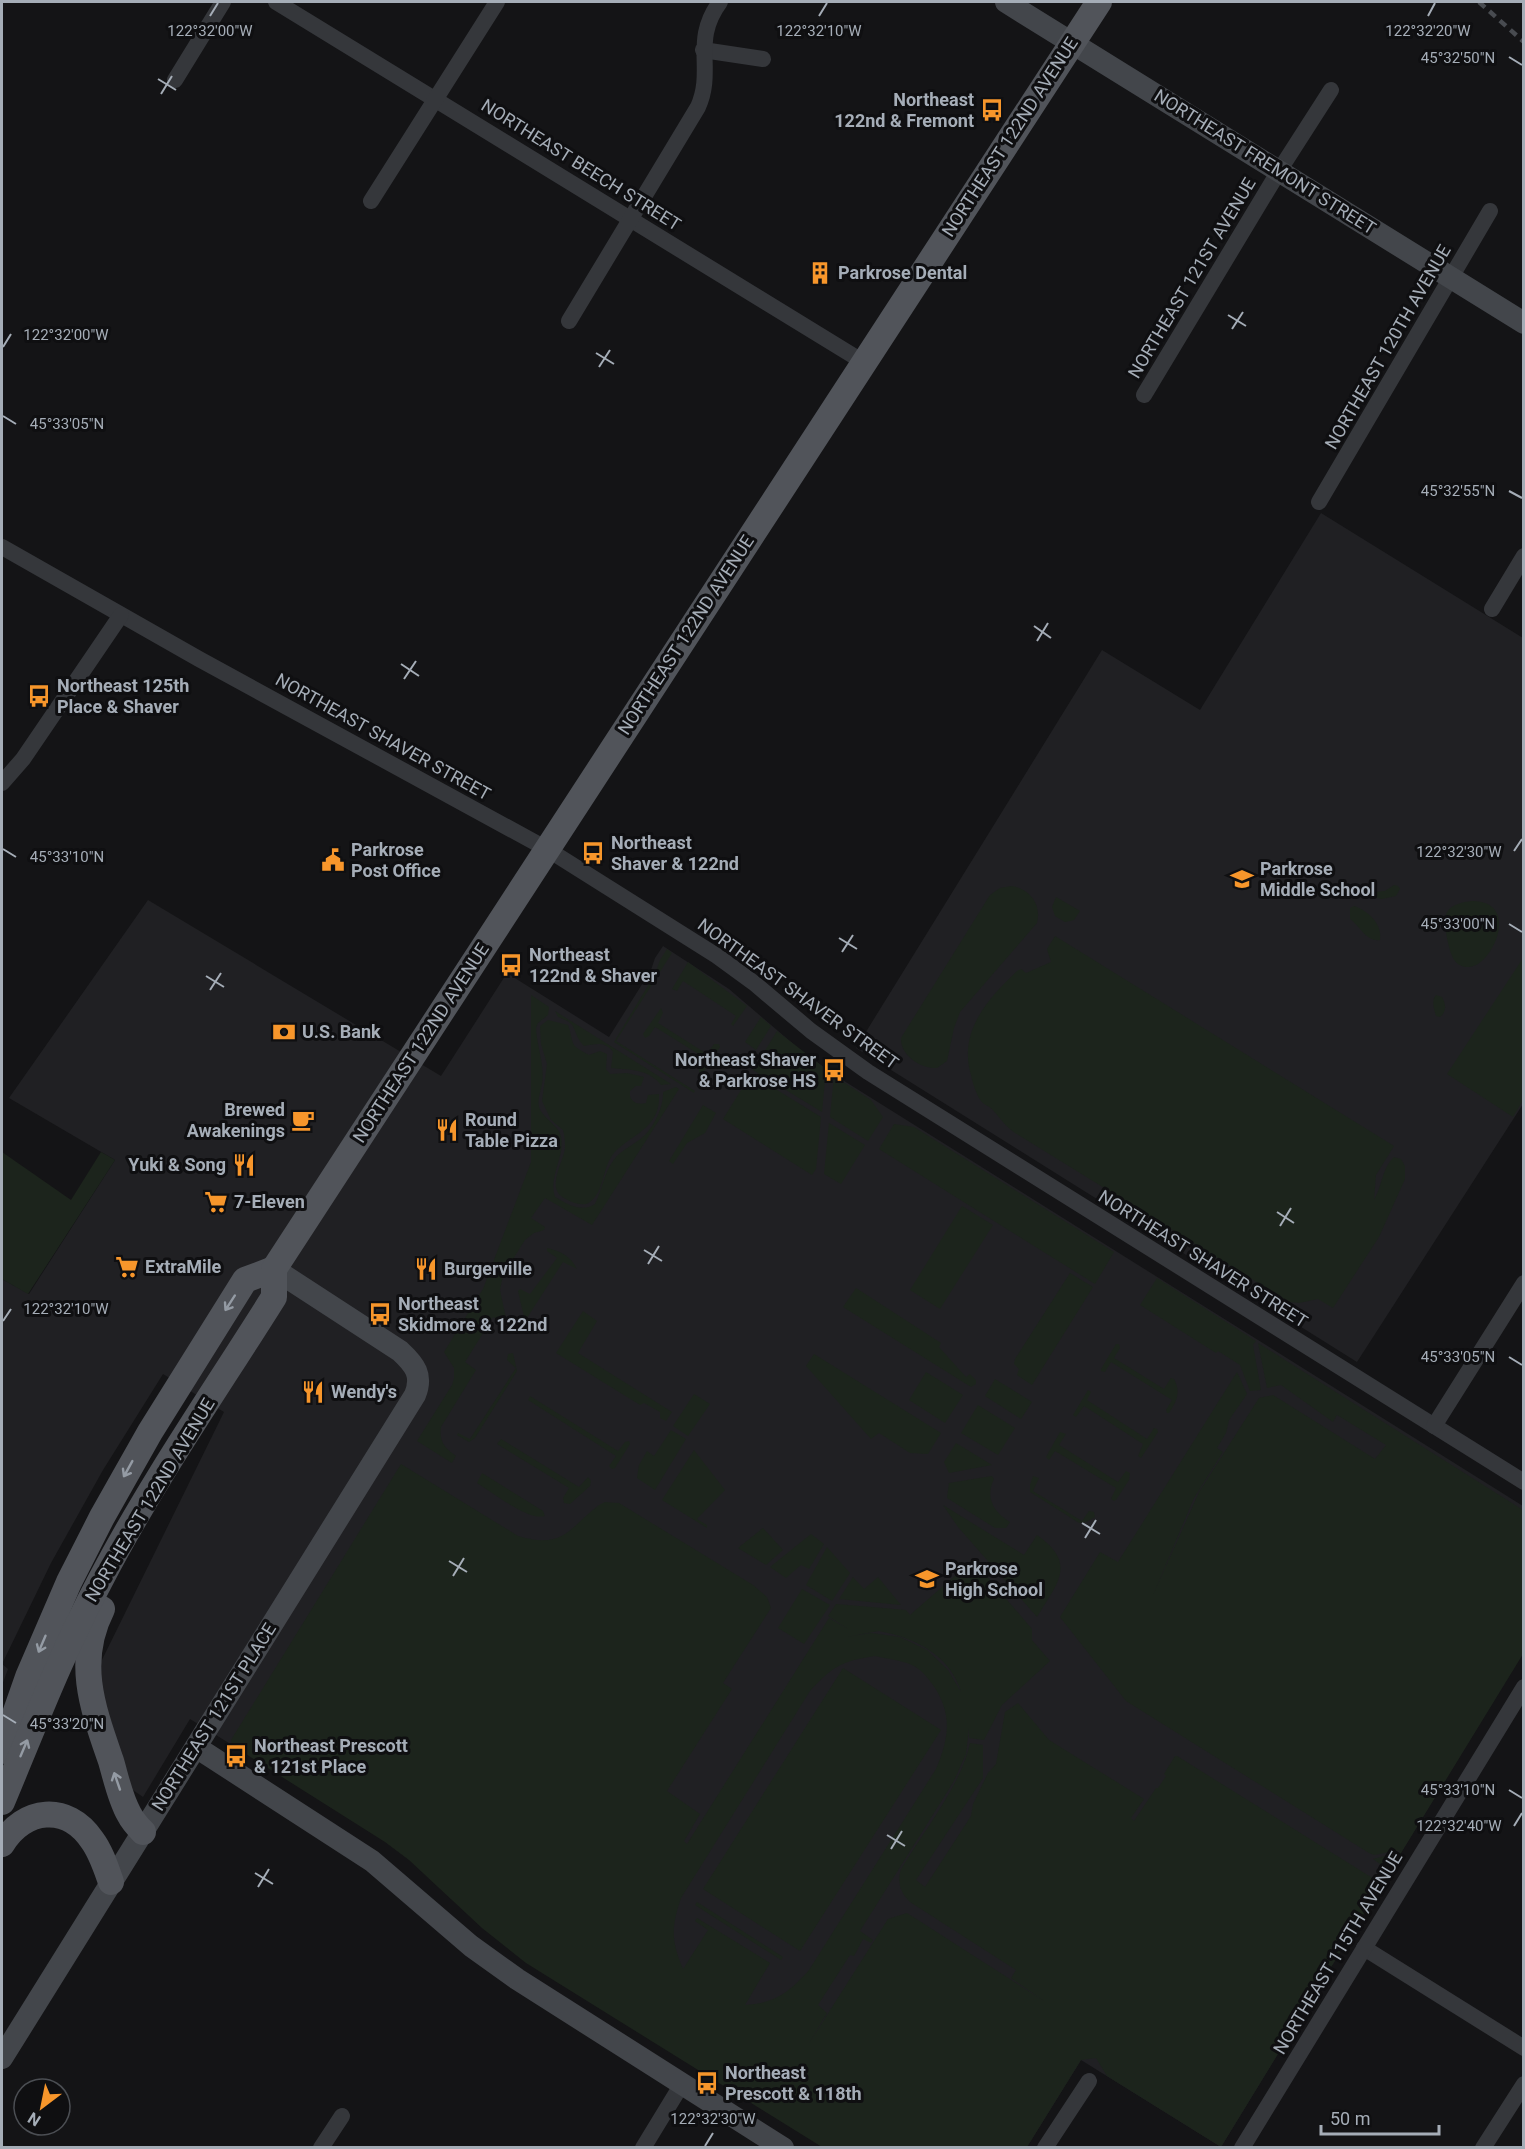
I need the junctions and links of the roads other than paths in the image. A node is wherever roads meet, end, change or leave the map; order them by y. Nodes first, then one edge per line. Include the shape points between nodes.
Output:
1 (223, 2) edge
2 (276, 2) edge
3 (497, 2) edge
4 (720, 2) edge
5 (1006, 2) edge
6 (1099, 2) edge
7 (1072, 42) junction
8 (703, 50) junction
9 (763, 59) dead end
10 (175, 80) dead end
11 (1331, 90) dead end
12 (434, 98) junction
13 (1279, 171) junction
14 (372, 201) dead end
15 (1490, 212) dead end
16 (631, 219) junction
17 (1452, 278) junction
18 (568, 321) dead end
19 (1524, 322) edge
20 (864, 363) junction
21 (1144, 395) dead end
22 (1319, 502) dead end
23 (2, 547) edge
24 (1524, 556) edge
25 (1492, 609) dead end
26 (121, 615) junction
27 (2, 783) edge
28 (547, 849) junction
29 (274, 1269) junction
30 (1524, 1283) edge
31 (1434, 1426) junction
32 (1524, 1482) edge
33 (154, 1486) junction
34 (1524, 1687) edge
35 (3, 1745) edge
36 (196, 1747) junction
37 (2, 1802) edge
38 (143, 1832) junction
39 (2, 1844) edge
40 (111, 1882) junction
41 (1364, 1948) junction
42 (1524, 2048) edge
43 (2, 2058) edge
44 (1089, 2081) dead end
45 (682, 2084) junction
46 (1524, 2084) edge
47 (342, 2116) dead end
48 (321, 2148) edge
49 (643, 2148) edge
50 (783, 2148) edge
51 (1046, 2148) edge
52 (1242, 2148) edge
53 (1484, 2148) edge

1 - 10 street
2 - 12 street, NORTHEAST BEECH STREET
3 - 12 street
4 - 8 street via 707,23
5 - 7 street, NORTHEAST FREMONT STREET
6 - 7 main road, NORTHEAST 122ND AVENUE
7 - 13 street, NORTHEAST FREMONT STREET
7 - 20 main road, NORTHEAST 122ND AVENUE
8 - 9 street
8 - 16 street via 703,95
11 - 13 street, NORTHEAST 121ST AVENUE
12 - 14 street
12 - 16 street, NORTHEAST BEECH STREET
13 - 17 street, NORTHEAST FREMONT STREET
13 - 21 street, NORTHEAST 121ST AVENUE
15 - 17 street, NORTHEAST 120TH AVENUE
16 - 18 street
16 - 20 street, NORTHEAST BEECH STREET
17 - 19 street, NORTHEAST FREMONT STREET
17 - 22 street, NORTHEAST 120TH AVENUE
20 - 28 main road, NORTHEAST 122ND AVENUE
23 - 26 street, NORTHEAST SHAVER STREET
24 - 25 street
26 - 27 street via 23,759
26 - 28 street, NORTHEAST SHAVER STREET
28 - 29 main road, NORTHEAST 122ND AVENUE
28 - 31 street, NORTHEAST SHAVER STREET via 717,956 862,1068
29 - 33 main road, NORTHEAST 122ND AVENUE via 274,1298
29 -> 35 main road, NORTHEAST 122ND AVENUE via 245,1280 150,1432 69,1582
29 - 36 street, NORTHEAST 121ST PLACE via 400,1351 415,1365 419,1386
30 - 31 street
31 - 32 street, NORTHEAST SHAVER STREET
37 -> 33 main road, NORTHEAST 122ND AVENUE via 83,1614
38 -> 33 main road via 128,1814 92,1706 88,1656 92,1632 122,1570
34 - 41 street, NORTHEAST 115TH AVENUE
36 - 38 street, NORTHEAST 121ST PLACE
36 - 45 street via 372,1861 494,1963
38 - 40 street, NORTHEAST 121ST PLACE
39 - 40 main road via 21,1821 34,1815 65,1818 93,1840
40 - 43 street, NORTHEAST 121ST PLACE
41 - 42 street
41 - 52 street, NORTHEAST 115TH AVENUE
44 - 51 street
45 - 49 street
45 - 50 street
46 - 53 street
47 - 48 street

